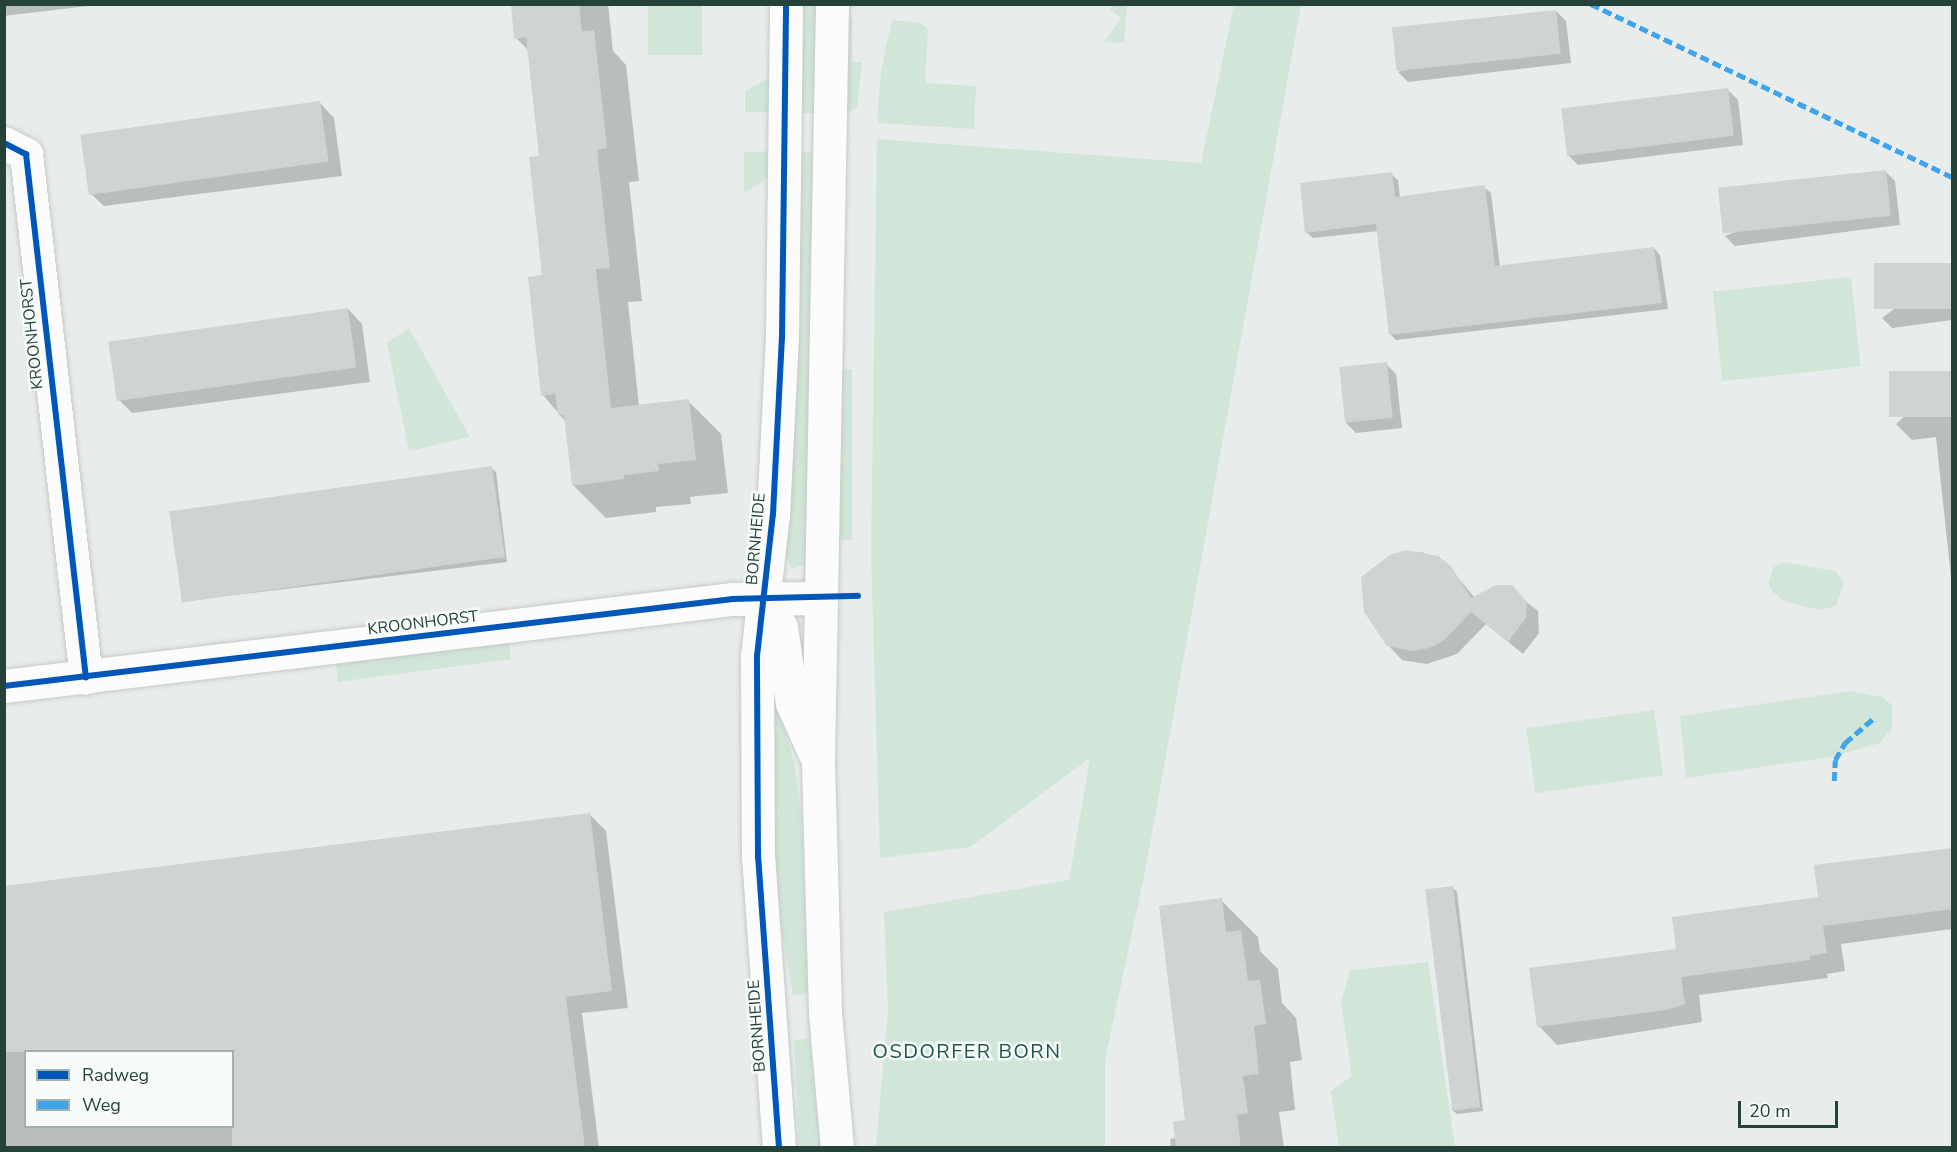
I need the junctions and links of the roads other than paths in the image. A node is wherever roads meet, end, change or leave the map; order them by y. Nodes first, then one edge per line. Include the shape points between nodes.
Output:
1 (786, 4) edge
2 (832, 4) edge
3 (4, 143) edge
4 (764, 598) junction
5 (820, 598) junction
6 (86, 678) junction
7 (4, 686) edge
8 (818, 762) junction
9 (779, 1148) edge
10 (837, 1148) edge

1 - 4 street, BORNHEIDE via 782,338 773,514
2 - 5 street
3 - 6 street, KROONHORST via 26,154
4 - 5 street, KROONHORST
4 - 6 street, KROONHORST
4 - 8 street via 781,627 792,703
4 - 9 street, BORNHEIDE via 757,656 758,858
5 - 8 street
6 - 7 street, KROONHORST
8 - 10 street via 825,1013

